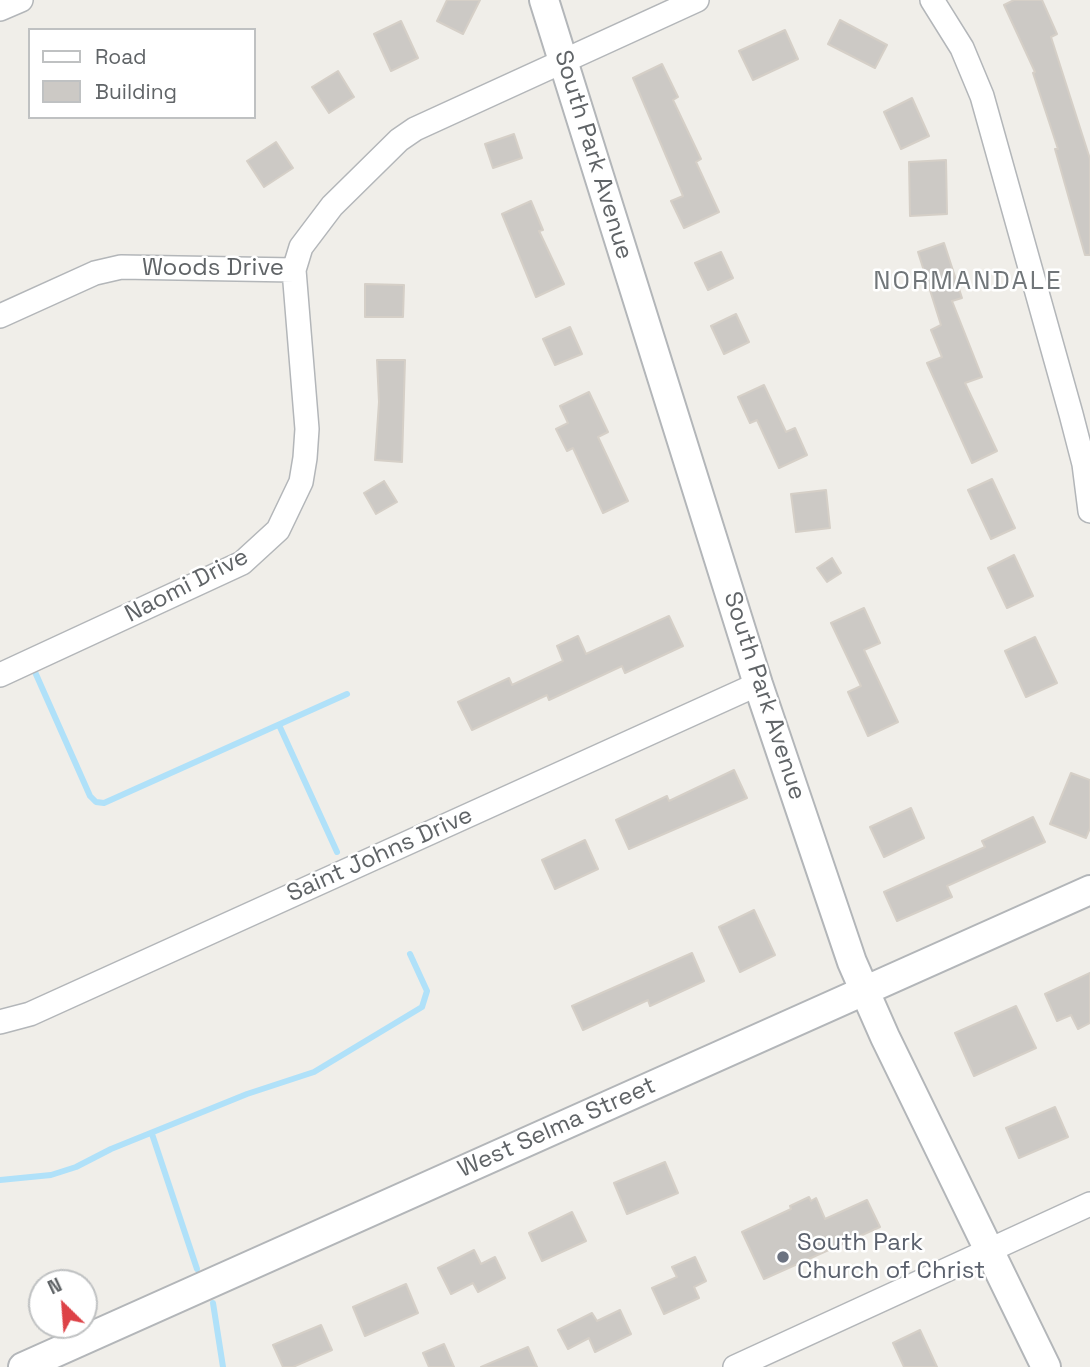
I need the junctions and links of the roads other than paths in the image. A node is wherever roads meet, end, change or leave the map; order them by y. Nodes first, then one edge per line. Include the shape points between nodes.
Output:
1 (21, 0) edge
2 (544, 0) edge
3 (697, 0) edge
4 (932, 0) edge
5 (0, 9) edge
6 (563, 60) junction
7 (294, 270) junction
8 (0, 316) edge
9 (1090, 511) edge
10 (0, 675) edge
11 (758, 684) junction
12 (1090, 890) edge
13 (864, 991) junction
14 (0, 1023) edge
15 (1090, 1204) edge
16 (988, 1251) junction
17 (23, 1367) edge
18 (735, 1367) edge
19 (1046, 1367) edge

1 - 5 street
2 - 6 street, South Park Avenue
3 - 6 street, Woods Drive
4 - 9 street via 962,48 982,96 1071,414
6 - 7 street, Woods Drive via 398,140 332,206 301,247
6 - 11 street, South Park Avenue
7 - 8 street, Woods Drive via 121,267 95,273
7 - 10 street, Naomi Drive via 307,429 301,482 278,530 242,563
11 - 13 street, South Park Avenue
11 - 14 street, Saint Johns Drive via 30,1014
12 - 13 street, West Selma Street
13 - 16 street, South Park Avenue
13 - 17 street, West Selma Street
15 - 16 street
16 - 18 street
16 - 19 street, South Park Avenue

